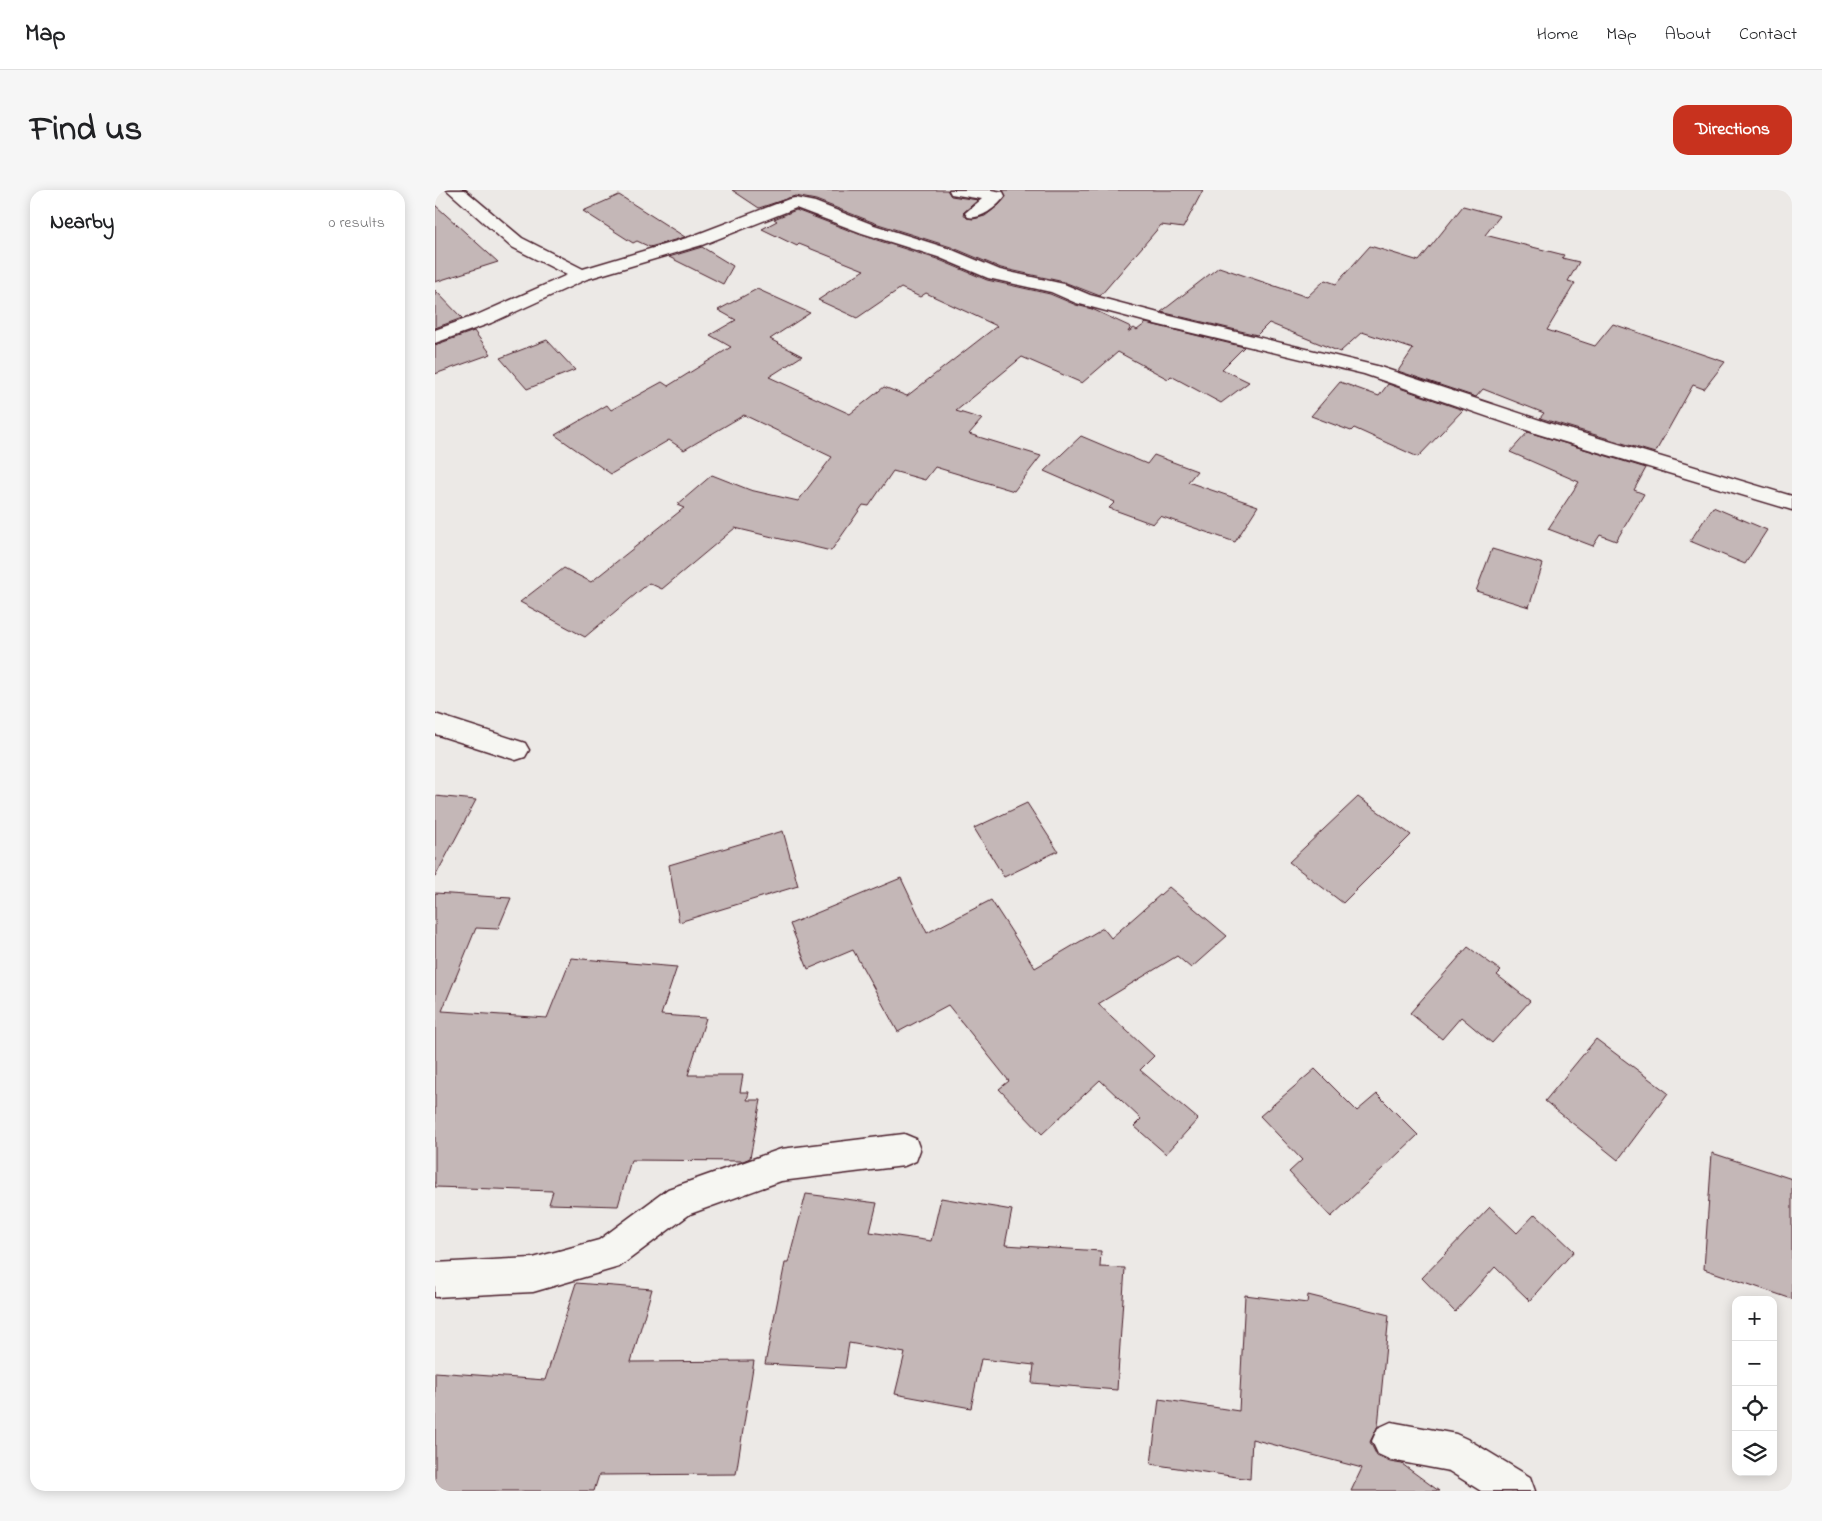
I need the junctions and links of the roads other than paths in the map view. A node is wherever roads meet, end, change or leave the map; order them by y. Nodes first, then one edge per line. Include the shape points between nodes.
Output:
1 (455, 190) edge
2 (957, 190) edge
3 (974, 213) dead end
4 (581, 275) junction
5 (435, 337) edge
6 (1792, 503) edge
7 (435, 724) edge
8 (516, 750) dead end
9 (904, 1150) dead end
10 (435, 1280) edge
11 (1391, 1441) dead end
12 (1516, 1491) edge

1 - 4 street via 516,242
2 - 3 street via 997,196
4 - 5 street via 484,320
4 - 6 street via 696,241 795,203 944,253 994,274 1057,288 1083,299 1162,320 1370,370 1545,429
7 - 8 street
9 - 10 street via 781,1165 680,1201 607,1255 533,1275
11 - 12 street via 1456,1453

